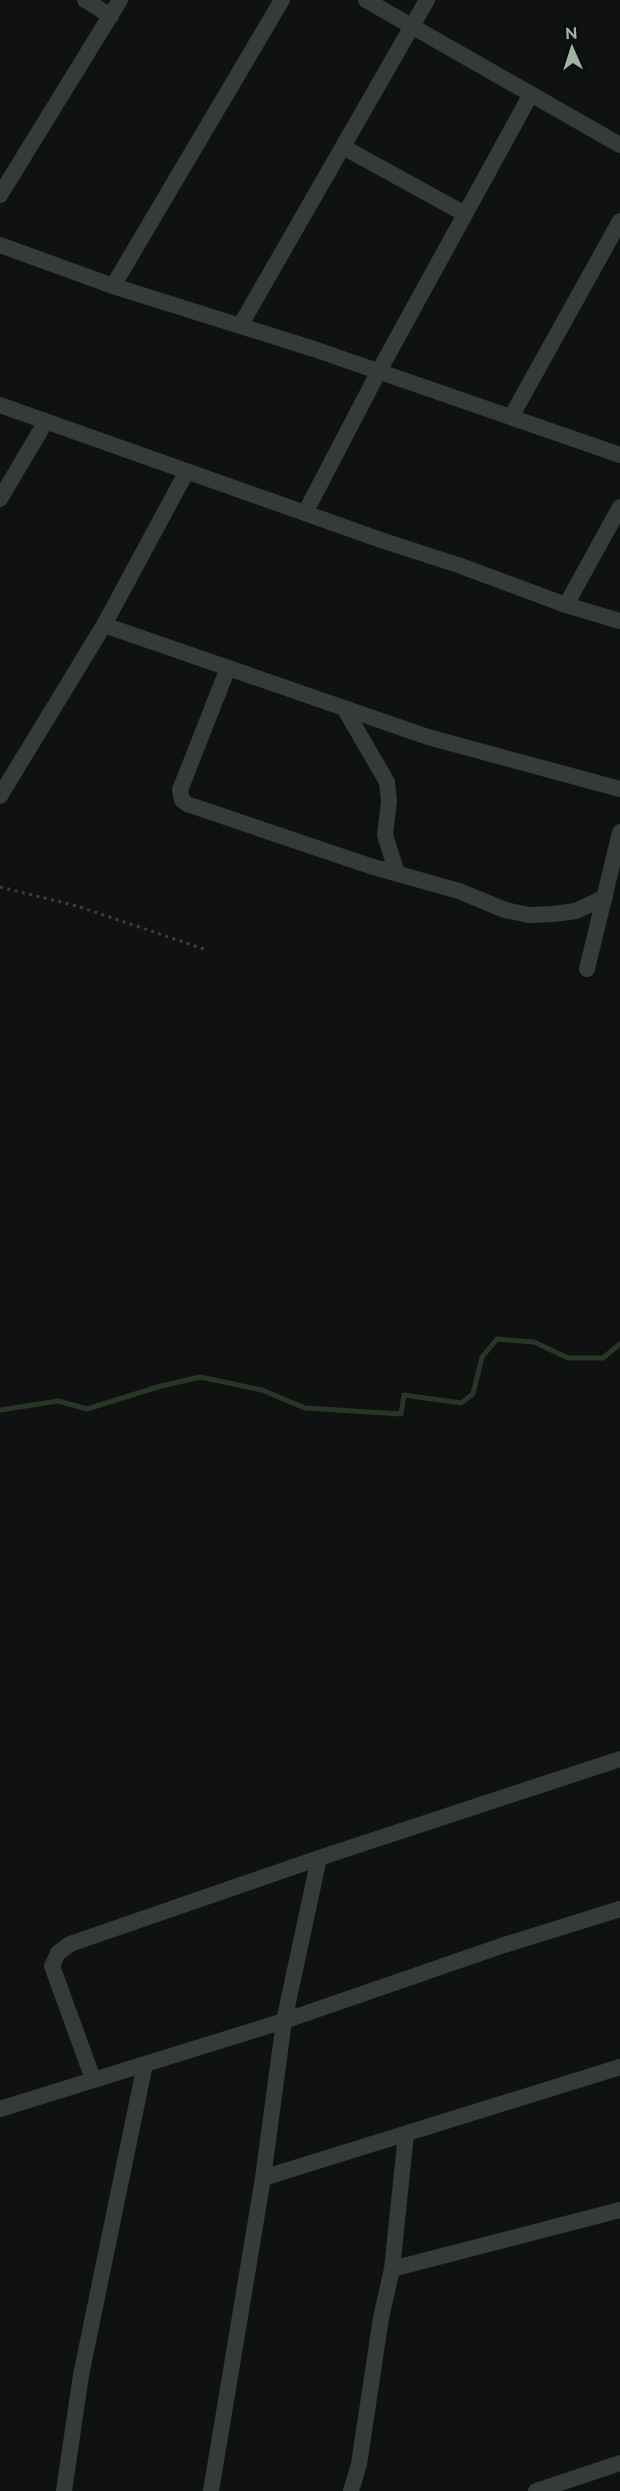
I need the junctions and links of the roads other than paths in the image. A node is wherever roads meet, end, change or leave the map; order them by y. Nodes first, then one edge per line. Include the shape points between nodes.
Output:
1 (85, 0) edge
2 (120, 0) edge
3 (282, 0) edge
4 (366, 0) edge
5 (427, 0) edge
6 (111, 16) junction
7 (412, 26) junction
8 (531, 94) junction
9 (620, 145) edge
10 (343, 147) junction
11 (0, 195) edge
12 (465, 214) junction
13 (620, 221) edge
14 (0, 245) edge
15 (113, 286) junction
16 (240, 326) junction
17 (379, 371) junction
18 (0, 405) edge
19 (511, 417) junction
20 (45, 423) junction
21 (620, 455) edge
22 (187, 471) junction
23 (0, 499) edge
24 (620, 507) edge
25 (305, 513) junction
26 (566, 606) junction
27 (620, 621) edge
28 (104, 625) junction
29 (228, 668) junction
30 (344, 708) junction
31 (620, 789) edge
32 (0, 796) edge
33 (620, 832) edge
34 (397, 873) junction
35 (605, 897) junction
36 (587, 969) dead end
37 (620, 1759) edge
38 (319, 1858) junction
39 (620, 1909) edge
40 (284, 2021) junction
41 (145, 2064) junction
42 (620, 2067) edge
43 (93, 2079) junction
44 (0, 2109) edge
45 (406, 2134) junction
46 (263, 2178) junction
47 (620, 2210) edge
48 (392, 2269) junction
49 (620, 2463) edge
50 (64, 2491) edge
51 (211, 2491) edge
52 (351, 2491) edge
53 (536, 2491) edge

1 - 6 street
2 - 6 street
3 - 15 street
4 - 7 street
5 - 7 street
6 - 11 street
7 - 8 street
7 - 10 street
8 - 9 street
8 - 12 street
10 - 12 street
10 - 16 street
12 - 17 street
13 - 19 street
14 - 15 street
15 - 16 street
16 - 17 street
17 - 19 street
17 - 25 street
18 - 20 street
19 - 21 street
20 - 22 street
20 - 23 street
22 - 25 street
22 - 28 street
24 - 26 street
25 - 26 street
26 - 27 street
28 - 29 street
28 - 32 street
29 - 30 street
29 - 34 street via 180,790 182,800
30 - 31 street via 428,737
30 - 34 street via 387,782 385,835
33 - 35 street
34 - 35 street via 529,915 576,910
35 - 36 street
37 - 38 street
38 - 40 street
38 - 43 street via 70,1944 58,1953 52,1966
39 - 40 street
40 - 41 street
40 - 46 street
41 - 43 street
41 - 50 street via 81,2375
42 - 45 street
43 - 44 street
45 - 46 street
45 - 48 street
46 - 51 street
47 - 48 street
48 - 52 street
49 - 53 street

